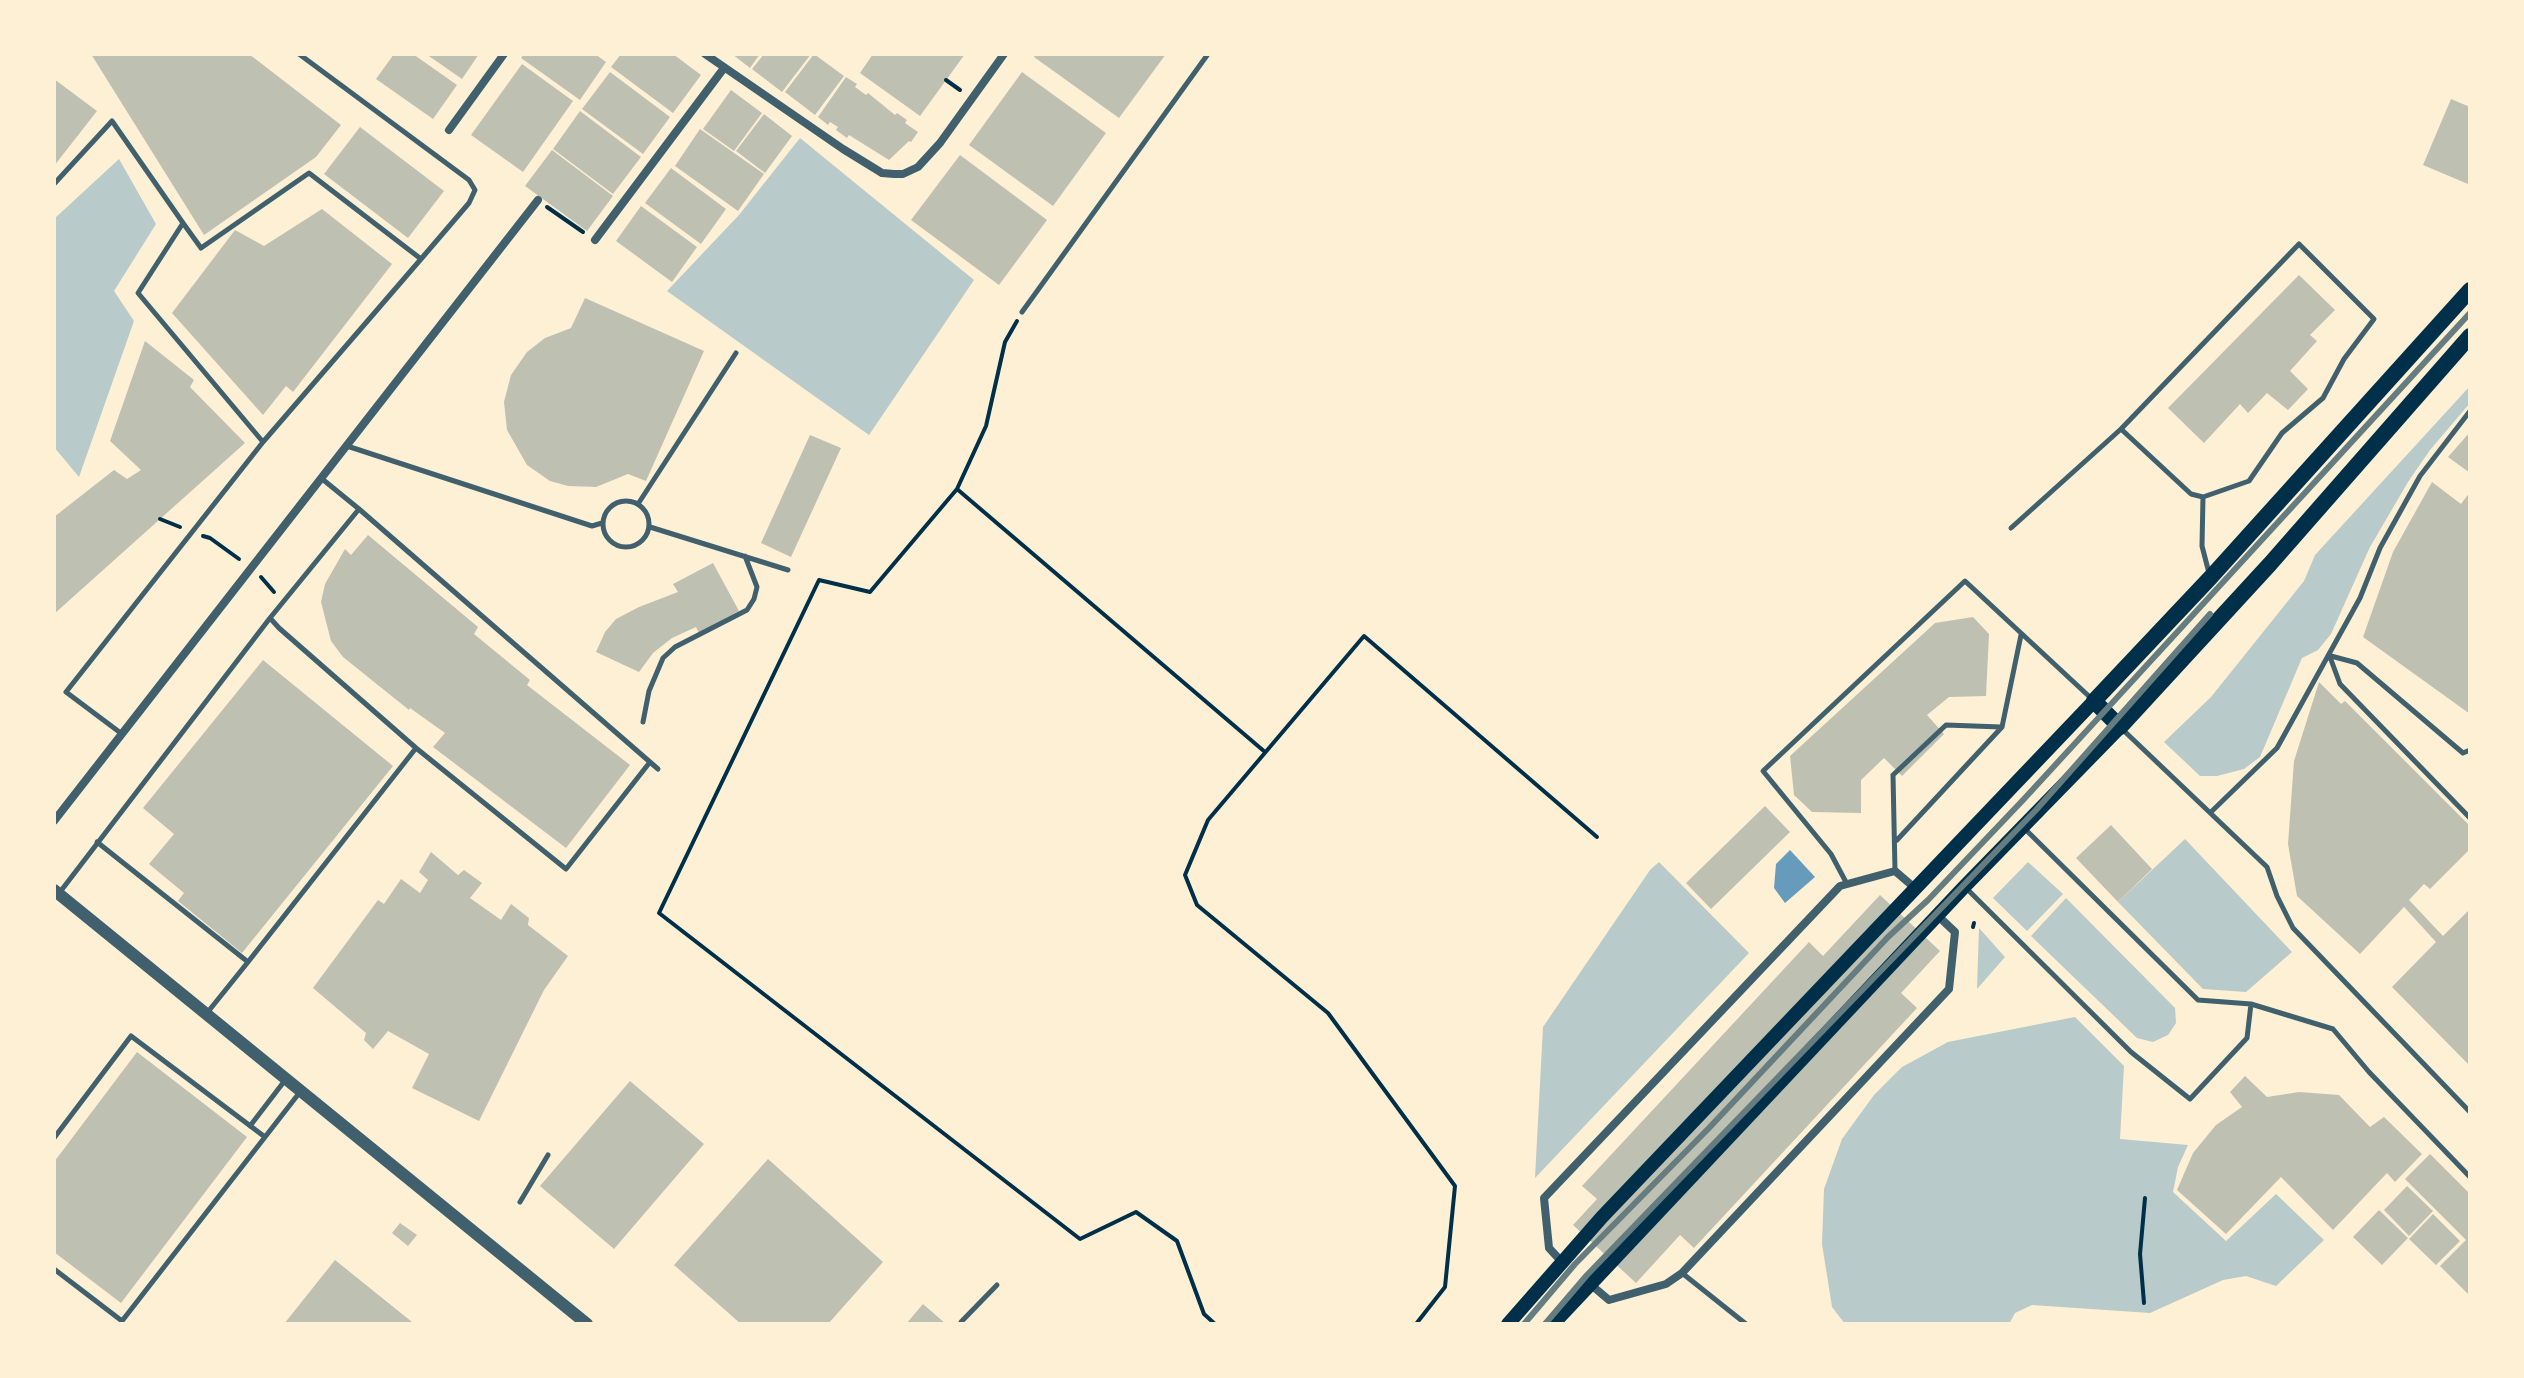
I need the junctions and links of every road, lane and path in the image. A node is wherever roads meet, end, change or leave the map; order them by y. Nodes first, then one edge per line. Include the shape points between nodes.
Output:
1 (299, 54) edge
2 (504, 54) edge
3 (705, 54) edge
4 (1004, 54) edge
5 (1208, 54) edge
6 (724, 68) junction
7 (449, 130) dead end
8 (54, 184) edge
9 (538, 200) joint
10 (183, 223) junction
11 (595, 240) joint
12 (421, 259) junction
13 (2470, 290) edge
14 (1022, 312) joint
15 (2470, 336) edge
16 (736, 353) dead end
17 (2470, 411) edge
18 (2121, 429) junction
19 (263, 442) junction
20 (346, 446) junction
21 (321, 478) junction
22 (957, 489) junction
23 (2203, 497) junction
24 (638, 504) junction
25 (359, 509) junction
26 (160, 519) dead end
27 (602, 523) junction
28 (650, 527) junction
29 (2011, 528) dead end
30 (190, 534) junction
31 (745, 556) junction
32 (788, 570) dead end
33 (2211, 577) junction
34 (270, 618) junction
35 (2021, 635) junction
36 (2330, 656) junction
37 (2094, 701) junction
38 (643, 722) dead end
39 (2002, 727) junction
40 (2120, 727) junction
41 (122, 734) junction
42 (416, 748) junction
43 (2470, 750) edge
44 (1265, 752) junction
45 (650, 762) junction
46 (658, 769) dead end
47 (2211, 812) junction
48 (2470, 818) edge
49 (54, 821) edge
50 (2023, 827) junction
51 (1597, 837) dead end
52 (1897, 840) junction
53 (97, 842) junction
54 (1895, 871) junction
55 (1847, 884) junction
56 (1964, 887) junction
57 (1916, 889) junction
58 (56, 892) edge
59 (1937, 915) junction
60 (248, 962) junction
61 (2251, 1004) junction
62 (206, 1014) junction
63 (286, 1079) junction
64 (301, 1091) junction
65 (2470, 1112) edge
66 (250, 1126) junction
67 (265, 1137) junction
68 (54, 1138) edge
69 (548, 1155) dead end
70 (2470, 1177) edge
71 (2145, 1198) dead end
72 (520, 1202) dead end
73 (1561, 1261) junction
74 (54, 1269) edge
75 (1682, 1273) junction
76 (1589, 1283) junction
77 (997, 1285) dead end
78 (2144, 1303) dead end
79 (121, 1322) edge
80 (961, 1322) dead end
81 (587, 1324) edge
82 (1215, 1324) edge
83 (1416, 1324) edge
84 (1508, 1324) edge
85 (1553, 1324) edge
86 (1746, 1324) edge

1 - 12 lane via 469,180 475,190
2 - 7 street
3 - 6 street
4 - 6 street via 940,143 918,167 903,174 882,173
5 - 14 lane
6 - 11 street
8 - 10 lane via 112,121
9 - 11 path
9 - 20 street
10 - 12 lane via 201,248 309,173
10 - 19 lane via 138,293
12 - 19 lane
13 - 33 main road
14 - 22 path via 1005,342 986,426
15 - 40 main road
16 - 24 lane
17 - 36 lane via 2420,476
18 - 23 lane via 2191,494
18 - 23 lane via 2299,244 2374,319 2323,398 2282,433 2249,481
18 - 29 lane
19 - 30 lane
20 - 21 street
20 - 27 lane via 592,526
21 - 25 lane
21 - 41 street
22 - 44 path
22 - 82 path via 870,592 819,580 659,913 1080,1239 1136,1212 1177,1241 1204,1314
23 - 33 lane via 2202,546
24 - 27 lane via 629,500 611,506
24 - 28 lane
25 - 34 lane
25 - 45 lane
26 - 30 path
27 - 28 lane via 608,539 624,548 640,542
28 - 31 lane
30 - 41 lane via 66,692
31 - 32 lane
31 - 38 lane via 757,587 754,599 747,610 663,658
33 - 37 main road
34 - 42 lane
34 - 53 lane
35 - 37 lane
35 - 39 lane
35 - 55 lane via 1965,581 1763,771 1831,854
36 - 43 lane via 2357,663 2463,753
36 - 47 lane via 2277,748
36 - 48 lane via 2340,684
37 - 40 main road
37 - 57 main road
39 - 52 lane
39 - 52 lane via 1946,725 1893,775
40 - 47 lane
40 - 50 main road
41 - 49 street
42 - 45 lane via 566,869
42 - 60 lane
44 - 51 path via 1364,636
44 - 83 path via 1208,820 1185,875 1197,905 1328,1013 1455,1186 1445,1287
45 - 46 lane
47 - 65 lane via 2267,867 2293,928
50 - 56 main road
50 - 61 lane via 2198,1000
52 - 54 lane
53 - 58 lane
53 - 60 lane
54 - 55 street
54 - 57 street
55 - 73 street via 1544,1198 1549,1248
56 - 59 main road
56 - 61 lane via 2131,1052 2190,1099 2247,1038
57 - 73 main road
58 - 62 street
59 - 75 street via 1955,932 1949,989
59 - 76 main road
60 - 62 lane
61 - 70 lane via 2333,1029
62 - 63 street
63 - 64 street
63 - 66 lane
64 - 67 lane
64 - 81 street
66 - 67 lane
66 - 68 lane via 131,1036
67 - 79 lane
69 - 72 lane
71 - 78 path via 2140,1254
73 - 84 main road
74 - 79 lane
75 - 76 street via 1666,1284 1609,1300
75 - 86 lane
76 - 85 main road
77 - 80 lane

